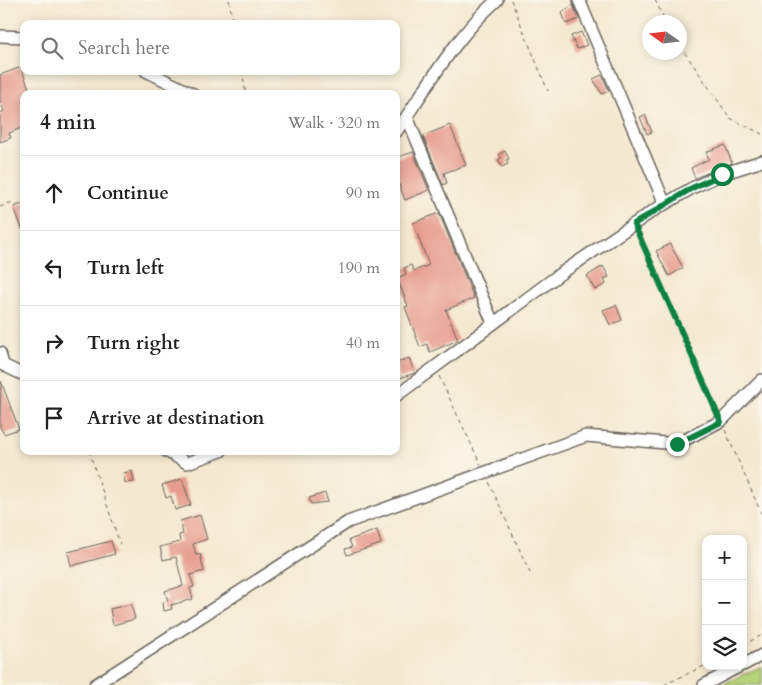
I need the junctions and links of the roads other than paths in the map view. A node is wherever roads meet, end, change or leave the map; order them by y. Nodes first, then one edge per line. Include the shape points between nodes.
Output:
1 (497, 0) edge
2 (579, 0) edge
3 (0, 36) edge
4 (20, 36) edge
5 (154, 75) edge
6 (184, 90) edge
7 (407, 117) junction
8 (400, 127) edge
9 (762, 162) edge
10 (664, 204) junction
11 (493, 323) junction
12 (0, 354) edge
13 (20, 373) edge
14 (762, 380) edge
15 (400, 393) edge
16 (174, 455) edge
17 (209, 455) edge
18 (762, 655) edge
19 (747, 662) edge
20 (732, 670) edge
21 (95, 685) edge
22 (704, 685) edge

1 - 7 street via 453,47
2 - 10 street
3 - 4 street
5 - 6 street
7 - 8 street
7 - 11 street
9 - 10 street via 722,174
10 - 11 street
11 - 15 street
12 - 13 street via 3,365
14 - 21 street via 721,422 677,444 586,436 348,522
16 - 17 street via 187,462
18 - 19 street
20 - 22 street

